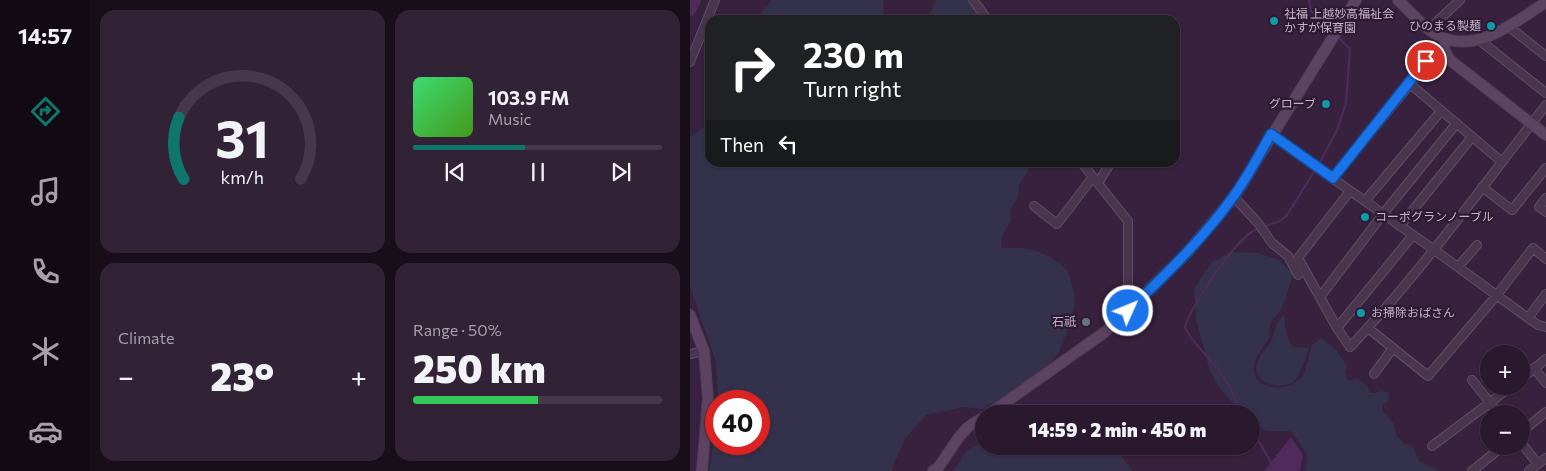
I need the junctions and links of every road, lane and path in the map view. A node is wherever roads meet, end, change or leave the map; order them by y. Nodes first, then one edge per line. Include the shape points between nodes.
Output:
1 (715, 0) edge
2 (973, 0) edge
3 (1356, 0) edge
4 (1398, 0) edge
5 (1460, 0) edge
6 (1546, 2) edge
7 (709, 15) edge
8 (984, 15) edge
9 (705, 25) edge
10 (1508, 26) junction
11 (1429, 29) junction
12 (1478, 40) junction
13 (1445, 44) junction
14 (1546, 56) edge
15 (690, 62) edge
16 (1410, 84) junction
17 (1546, 93) edge
18 (1546, 105) edge
19 (1441, 111) junction
20 (1456, 124) junction
21 (1531, 124) junction
22 (1271, 134) junction
23 (1546, 135) edge
24 (1472, 137) junction
25 (1502, 162) junction
26 (1085, 167) edge
27 (1107, 167) edge
28 (1546, 168) edge
29 (1333, 178) junction
30 (1096, 180) junction
31 (1482, 187) junction
32 (1350, 191) junction
33 (1234, 197) junction
34 (1546, 198) edge
35 (1365, 201) junction
36 (1034, 206) dead end
37 (1546, 212) edge
38 (1383, 214) junction
39 (1400, 226) junction
40 (1412, 235) junction
41 (1477, 245) dead end
42 (1433, 249) junction
43 (1546, 259) edge
44 (1458, 267) junction
45 (1298, 275) dead end
46 (1546, 294) edge
47 (1497, 295) junction
48 (1320, 296) junction
49 (1128, 311) junction
50 (690, 314) edge
51 (1528, 318) junction
52 (1546, 327) edge
53 (1337, 328) junction
54 (1368, 328) junction
55 (1393, 348) junction
56 (704, 351) junction
57 (690, 354) edge
58 (1546, 359) edge
59 (1534, 368) junction
60 (1530, 371) edge
61 (1374, 374) dead end
62 (1472, 380) dead end
63 (1546, 383) edge
64 (1501, 395) edge
65 (1491, 403) junction
66 (1002, 405) edge
67 (1546, 412) edge
68 (975, 423) edge
69 (1530, 425) edge
70 (1432, 446) dead end
71 (1530, 454) edge
72 (1492, 455) edge
73 (1546, 458) edge
74 (1538, 464) junction
75 (702, 471) edge
76 (933, 471) edge
77 (1472, 471) edge
78 (1530, 471) edge

1 - 7 street
2 - 8 street
3 - 22 street
4 - 11 street
5 - 11 street
6 - 10 street
9 - 15 street
10 - 12 street
10 - 14 street
11 - 13 street
12 - 13 street
12 - 17 street
13 - 16 street via 1435,50
13 - 21 street via 1450,60
16 - 19 street
16 - 29 street
18 - 21 street
19 - 20 street
19 - 35 street
20 - 24 street
20 - 38 street
21 - 23 street
21 - 25 street
22 - 29 street
22 - 33 street
24 - 25 street
24 - 39 street
25 - 31 street
26 - 30 street
27 - 30 street
28 - 31 street via 1512,210
29 - 32 street
30 - 36 street via 1057,224
30 - 49 street via 1128,222
31 - 42 street
32 - 35 street
32 - 48 street via 1298,258
33 - 45 street via 1272,243 1288,256
33 - 49 street via 1185,255
34 - 37 street via 1539,207
35 - 38 street
38 - 39 street
38 - 48 street
39 - 40 street
40 - 42 street
40 - 53 street
41 - 44 street
42 - 44 street
42 - 54 street
43 - 47 street via 1533,248
44 - 47 street
46 - 51 street
47 - 51 street
47 - 55 street via 1428,376
48 - 53 street
49 - 66 street via 1105,332
50 - 56 street
51 - 52 street
53 - 54 street via 1350,347
54 - 55 street
55 - 61 street
56 - 57 street
56 - 75 street via 708,398
58 - 59 street
59 - 60 street
59 - 63 street
62 - 65 street
64 - 65 street
65 - 70 street
67 - 69 street
68 - 76 street via 959,437 944,461
71 - 74 street
72 - 77 street
73 - 74 street
74 - 78 street

